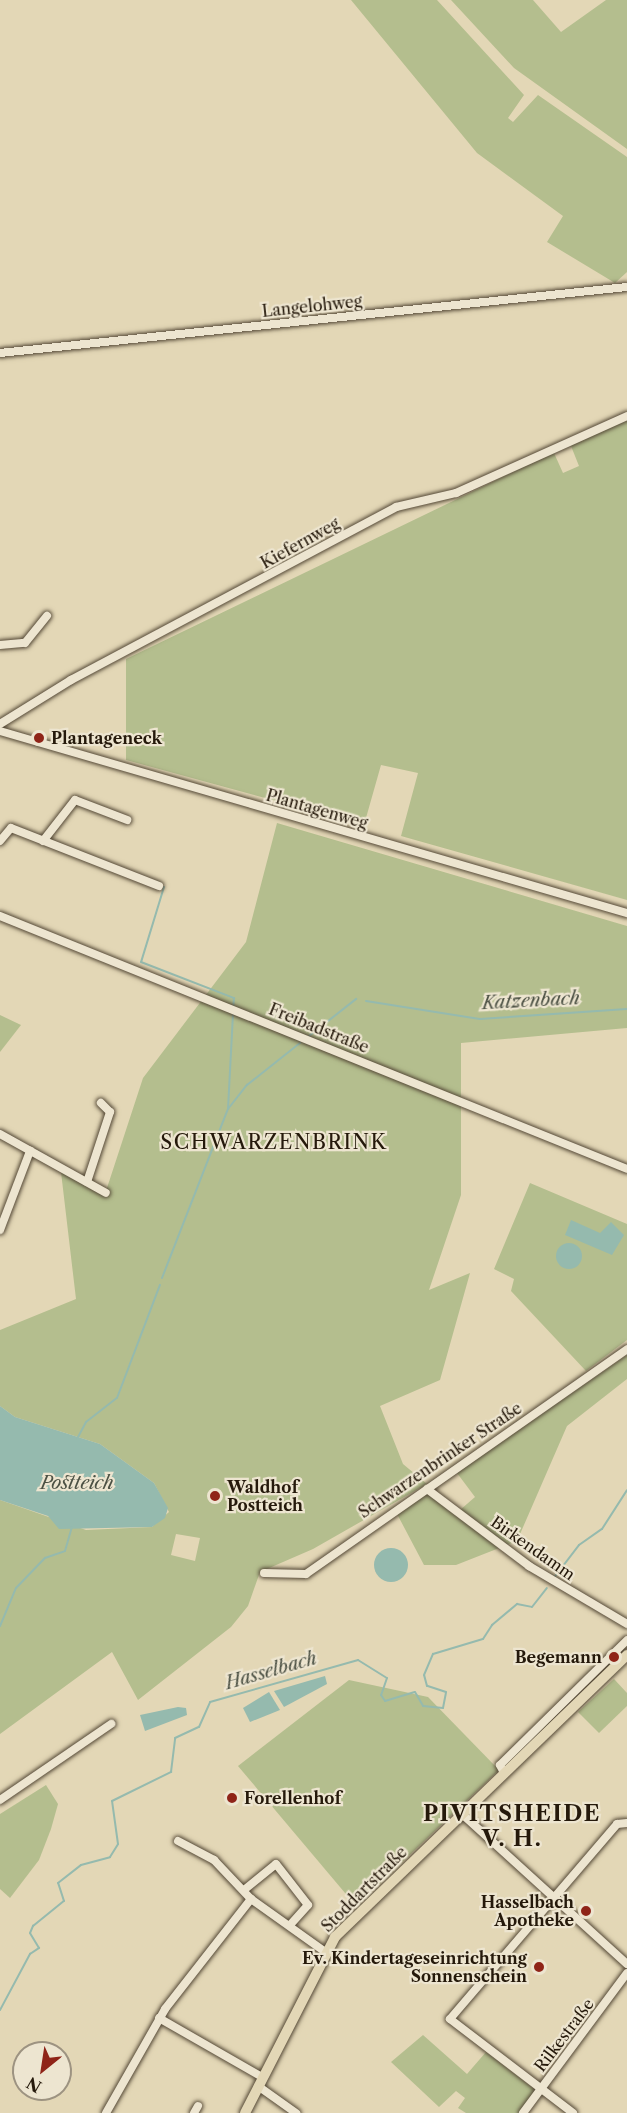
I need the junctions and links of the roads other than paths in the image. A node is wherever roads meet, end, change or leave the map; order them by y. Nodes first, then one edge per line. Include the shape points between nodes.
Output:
1 (627, 287) edge
2 (0, 353) edge
3 (627, 416) edge
4 (47, 616) dead end
5 (0, 645) edge
6 (0, 724) edge
7 (0, 732) edge
8 (127, 820) dead end
9 (0, 841) edge
10 (43, 841) junction
11 (159, 886) dead end
12 (627, 913) edge
13 (0, 916) edge
14 (101, 1103) dead end
15 (0, 1134) edge
16 (30, 1151) junction
17 (627, 1170) edge
18 (87, 1182) junction
19 (106, 1193) dead end
20 (0, 1230) edge
21 (627, 1348) edge
22 (427, 1489) junction
23 (264, 1573) dead end
24 (627, 1624) edge
25 (627, 1640) edge
26 (627, 1655) edge
27 (111, 1724) dead end
28 (504, 1773) junction
29 (0, 1800) edge
30 (462, 1814) junction
31 (627, 1822) edge
32 (178, 1841) dead end
33 (244, 1890) junction
34 (251, 1899) junction
35 (552, 1901) junction
36 (291, 1924) junction
37 (324, 1952) junction
38 (627, 1964) edge
39 (627, 1973) edge
40 (159, 2018) junction
41 (260, 2082) junction
42 (542, 2090) junction
43 (106, 2113) edge
44 (245, 2113) edge
45 (296, 2113) edge
46 (524, 2113) edge
47 (573, 2113) edge

1 - 2 street, Langelohweg
3 - 6 street, Kiefernweg via 456,493 396,507 71,680
4 - 5 street via 25,643
7 - 12 street, Plantagenweg
8 - 10 street via 75,800
9 - 10 street via 11,828
10 - 11 street
13 - 17 street, Freibadstraße
14 - 18 street via 110,1112
15 - 16 street
16 - 18 street
16 - 20 street
18 - 19 street
21 - 22 street, Schwarzenbrinker Straße
22 - 23 street, Schwarzenbrinker Straße via 306,1574
22 - 24 street, Birkendamm via 530,1566
25 - 28 street, Stoddartstraße via 500,1765
26 - 28 main road, Stoddartstraße
27 - 29 street
28 - 30 main road, Stoddartstraße
30 - 35 street
30 - 37 main road, Stoddartstraße
31 - 35 street via 617,1824
32 - 33 street via 214,1860
33 - 34 street
33 - 36 street via 276,1864 308,1905
34 - 36 street
34 - 40 street
35 - 38 street
35 - 42 street via 450,2019
36 - 37 street
37 - 41 main road, Stoddartstraße
39 - 42 street, Rilkestraße
40 - 41 street
40 - 43 street
41 - 44 main road, Stoddartstraße
41 - 45 street
42 - 46 street, Rilkestraße
42 - 47 street

